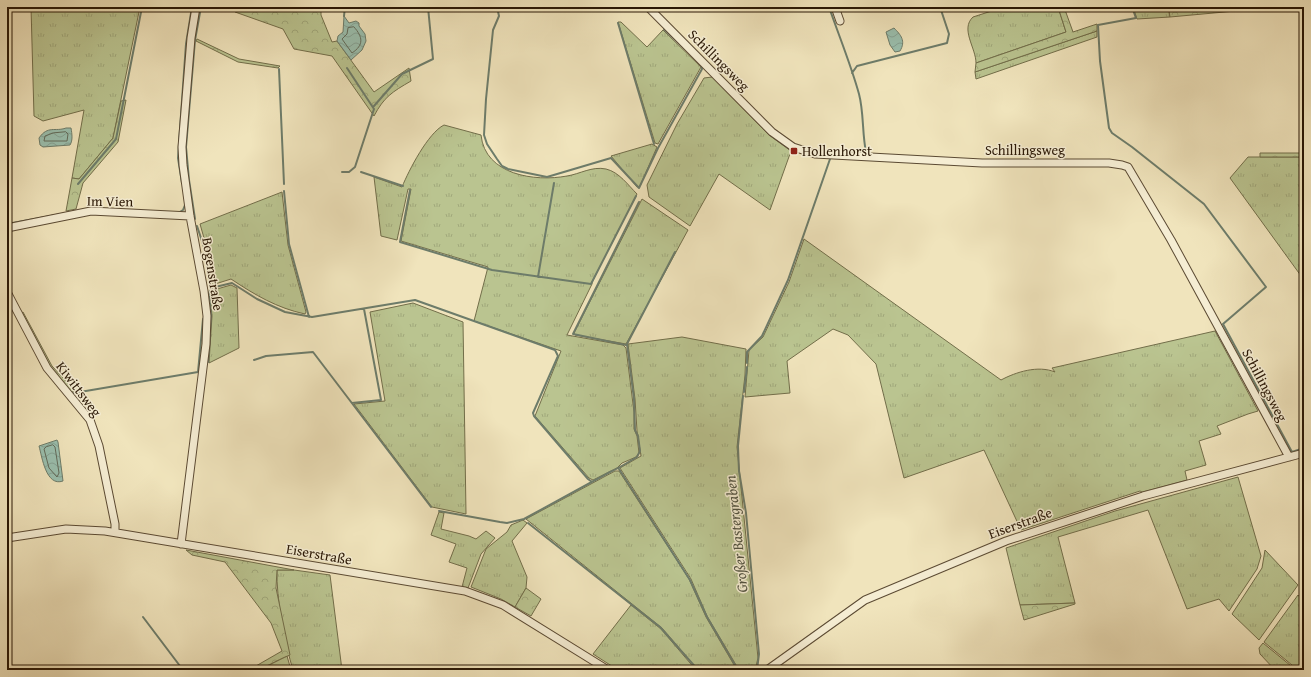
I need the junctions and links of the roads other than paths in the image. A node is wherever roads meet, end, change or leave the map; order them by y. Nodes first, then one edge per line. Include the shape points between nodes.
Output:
1 (196, 7) edge
2 (648, 7) edge
3 (835, 7) edge
4 (840, 21) dead end
5 (190, 216) junction
6 (7, 228) edge
7 (7, 292) edge
8 (1304, 453) edge
9 (1289, 457) junction
10 (115, 532) junction
11 (7, 538) edge
12 (181, 544) junction
13 (608, 670) edge
14 (768, 670) edge

1 - 5 street, Bogenstraße via 182,147
2 - 9 street, Schillingsweg via 772,132 803,152 842,157 982,163 1109,163 1128,168 1171,240
3 - 4 street
5 - 6 street, Im Vien via 91,211
5 - 12 street, Bogenstraße via 207,316 206,344
7 - 10 street, Kiwittsweg via 46,368 90,420 99,446
8 - 9 street, Eiserstraße
9 - 14 street, Eiserstraße via 1143,496 1006,541 865,600
10 - 11 street, Eiserstraße via 66,529
10 - 12 street, Eiserstraße
12 - 13 street, Eiserstraße via 476,595 503,605

